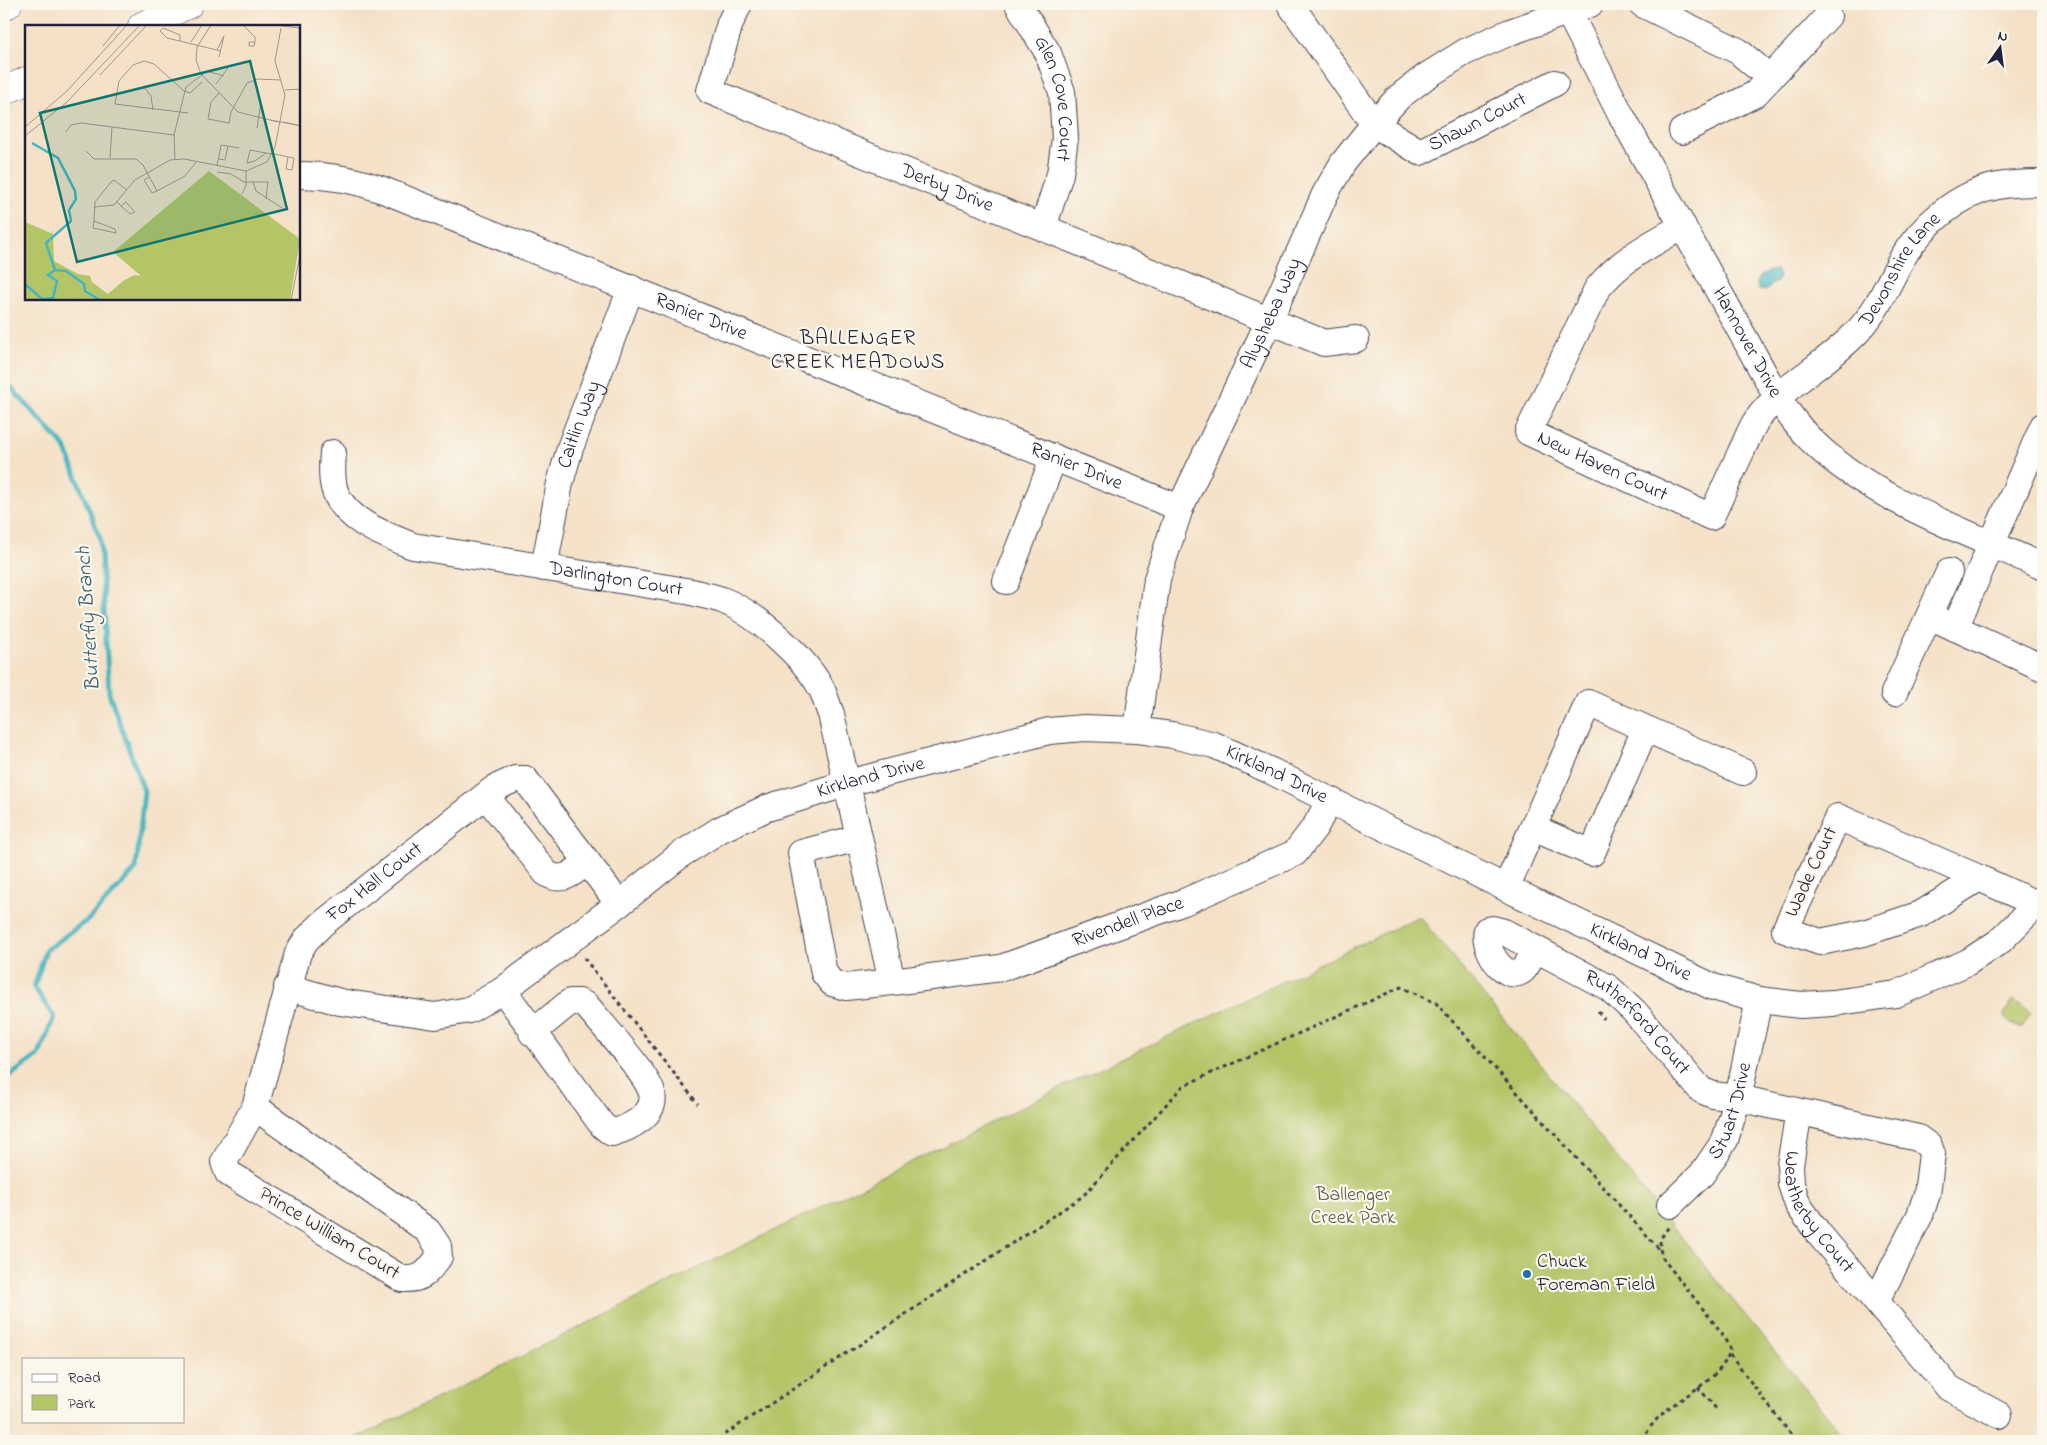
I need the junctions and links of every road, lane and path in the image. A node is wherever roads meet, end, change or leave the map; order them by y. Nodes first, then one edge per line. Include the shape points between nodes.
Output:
1 (8, 4) edge
2 (189, 4) edge
3 (739, 4) edge
4 (1018, 4) edge
5 (1290, 4) edge
6 (1642, 4) edge
7 (4, 6) edge
8 (1575, 6) edge
9 (1828, 16) dead end
10 (144, 25) edge
11 (1770, 78) junction
12 (25, 82) edge
13 (1556, 82) dead end
14 (4, 92) edge
15 (1374, 124) junction
16 (1682, 131) dead end
17 (300, 175) edge
18 (2043, 183) edge
19 (1682, 226) junction
20 (1043, 228) junction
21 (631, 288) junction
22 (1269, 321) junction
23 (1356, 339) dead end
24 (1778, 397) junction
25 (2043, 426) edge
26 (333, 452) dead end
27 (1054, 457) junction
28 (1180, 508) junction
29 (1992, 544) junction
30 (2043, 567) edge
31 (544, 568) junction
32 (1948, 572) dead end
33 (1006, 581) dead end
34 (1929, 615) junction
35 (1955, 628) junction
36 (2043, 668) edge
37 (1894, 693) dead end
38 (1645, 729) junction
39 (1137, 730) junction
40 (1743, 772) dead end
41 (848, 783) junction
42 (486, 796) junction
43 (1330, 800) junction
44 (1533, 828) junction
45 (858, 838) junction
46 (587, 862) junction
47 (1979, 878) junction
48 (1506, 888) junction
49 (2041, 903) edge
50 (619, 904) junction
51 (1533, 949) dead end
52 (584, 958) dead end
53 (892, 982) junction
54 (287, 987) junction
55 (503, 990) junction
56 (1759, 1000) junction
57 (1598, 1011) dead end
58 (1604, 1018) dead end
59 (532, 1033) junction
60 (1738, 1098) junction
61 (698, 1104) dead end
62 (255, 1107) junction
63 (1799, 1112) junction
64 (1670, 1205) joint
65 (1658, 1249) junction
66 (1877, 1300) junction
67 (1729, 1354) junction
68 (1698, 1387) junction
69 (1718, 1411) dead end
70 (2000, 1415) dead end
71 (720, 1441) edge
72 (1647, 1441) edge
73 (1796, 1441) edge

1 - 7 highway
2 - 10 highway
3 - 20 street, Derby Drive via 730,22 710,91
4 - 20 street, Glen Cove Court via 1048,53 1062,92 1065,138 1060,174
5 - 15 street
6 - 11 street via 1738,52
8 - 15 street, Alysheba Way via 1465,52 1399,97
8 - 19 street, Hannover Drive via 1621,116
9 - 11 street
11 - 16 street via 1755,94
12 - 14 highway
13 - 15 street, Shawn Court via 1420,152
15 - 22 street, Alysheba Way via 1343,163 1325,194
17 - 21 street, Ranier Drive via 360,182
18 - 24 street, Devonshire Lane via 1996,186 1964,198 1944,211 1912,243 1859,330 1833,355
19 - 24 street, Hannover Drive
19 - 24 street, New Haven Court via 1625,260 1597,288 1528,432 1710,517 1755,421
20 - 22 street, Derby Drive
21 - 27 street, Ranier Drive
21 - 31 street, Caitlin Way via 570,448
22 - 23 street, Derby Drive via 1324,343
22 - 28 street, Alysheba Way
24 - 29 street, Hannover Drive via 1792,420 1814,443 1854,475 1902,504
25 - 29 street
26 - 31 street, Darlington Court via 336,492 348,510 366,525 413,546
27 - 28 street, Ranier Drive
27 - 33 street
28 - 39 street, Alysheba Way via 1157,579
29 - 30 street, Hannover Drive
29 - 35 street
31 - 41 street, Darlington Court via 692,592 723,601 748,614 777,635 823,691
32 - 34 street
34 - 35 street
34 - 37 street
35 - 36 street
38 - 40 street
38 - 44 street via 1592,853
38 - 44 street via 1588,703
39 - 41 street, Kirkland Drive via 1084,728 1050,731
39 - 43 street, Kirkland Drive via 1214,745
41 - 45 street
41 - 50 street, Kirkland Drive via 767,808 721,830 680,855
42 - 46 street via 552,877 568,877
42 - 46 street, Fox Hall Court via 515,779 525,779
42 - 54 street, Fox Hall Court via 322,924 298,953
43 - 48 street, Kirkland Drive
43 - 53 street, Rivendell Place via 1295,853 1184,902 1001,968
44 - 48 street
45 - 53 street
45 - 53 street, Rivendell Place via 802,853 824,973 832,983 846,987
46 - 50 street, Fox Hall Court
47 - 47 street, Wade Court via 1838,817 1785,930 1820,942 1864,933 1921,914
47 - 49 street, Wade Court
48 - 56 street, Kirkland Drive via 1713,987
49 - 56 street, Kirkland Drive via 2000,941 1968,962 1896,994 1833,1004 1801,1005
50 - 55 street, Kirkland Drive
51 - 60 street, Rutherford Court via 1609,988 1634,1010 1701,1090
52 - 61 path
54 - 55 street via 340,1002 435,1016 468,1010
54 - 62 street, Prince William Court
55 - 59 street
56 - 60 street, Stuart Drive
57 - 58 path
59 - 59 street via 570,1002 587,1006 642,1074 652,1094 645,1116 612,1133 602,1126
60 - 63 street, Weatherby Court
60 - 64 street, Stuart Drive via 1725,1140 1702,1174
62 - 62 street, Prince William Court via 224,1162 228,1173 402,1279 421,1277 429,1270 439,1257 438,1246 428,1231
63 - 66 street, Weatherby Court via 1790,1165 1791,1184 1798,1205
63 - 66 street, Weatherby Court via 1918,1138 1929,1146 1932,1154 1927,1194 1920,1215
64 - 65 path via 1680,1218 1667,1228
65 - 67 path via 1722,1333 1728,1342
65 - 71 path via 1436,1004 1401,987 1183,1086 1083,1196 724,1435
66 - 70 street, Weatherby Court via 1949,1388
67 - 68 path via 1724,1365
67 - 73 path
68 - 69 path
68 - 72 path via 1653,1421 1645,1437

